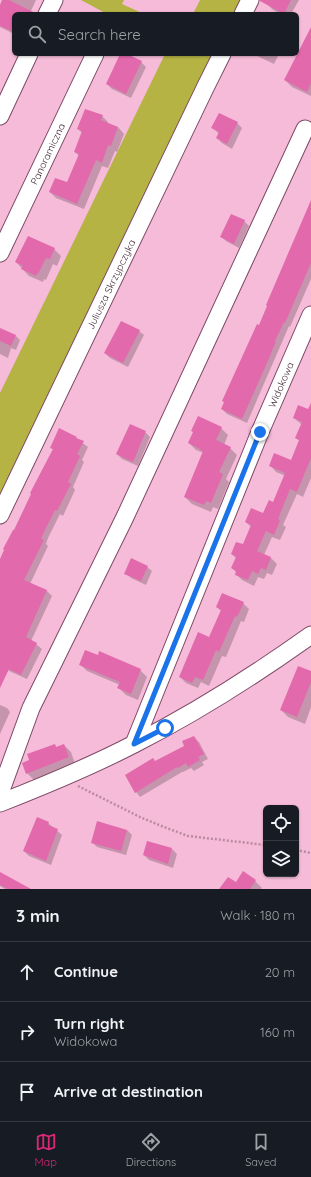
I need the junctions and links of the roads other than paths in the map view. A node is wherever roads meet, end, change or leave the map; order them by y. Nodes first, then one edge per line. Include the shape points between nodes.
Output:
1 (54, 0) edge
2 (250, 0) edge
3 (48, 12) edge
4 (244, 12) edge
5 (28, 56) edge
6 (94, 56) edge
7 (221, 56) edge
8 (0, 116) edge
9 (305, 129) dead end
10 (0, 253) edge
11 (311, 315) edge
12 (0, 515) edge
13 (311, 635) edge
14 (134, 744) junction
15 (0, 793) edge
16 (0, 803) edge

1 - 3 street
2 - 4 street
5 - 8 street
6 - 10 street, Panoramiczna
7 - 12 street, Juliusza Skrzypczyka
9 - 15 street via 128,510 31,708
11 - 14 street, Widokowa via 260,432
13 - 14 street via 212,701
14 - 16 street via 62,778

